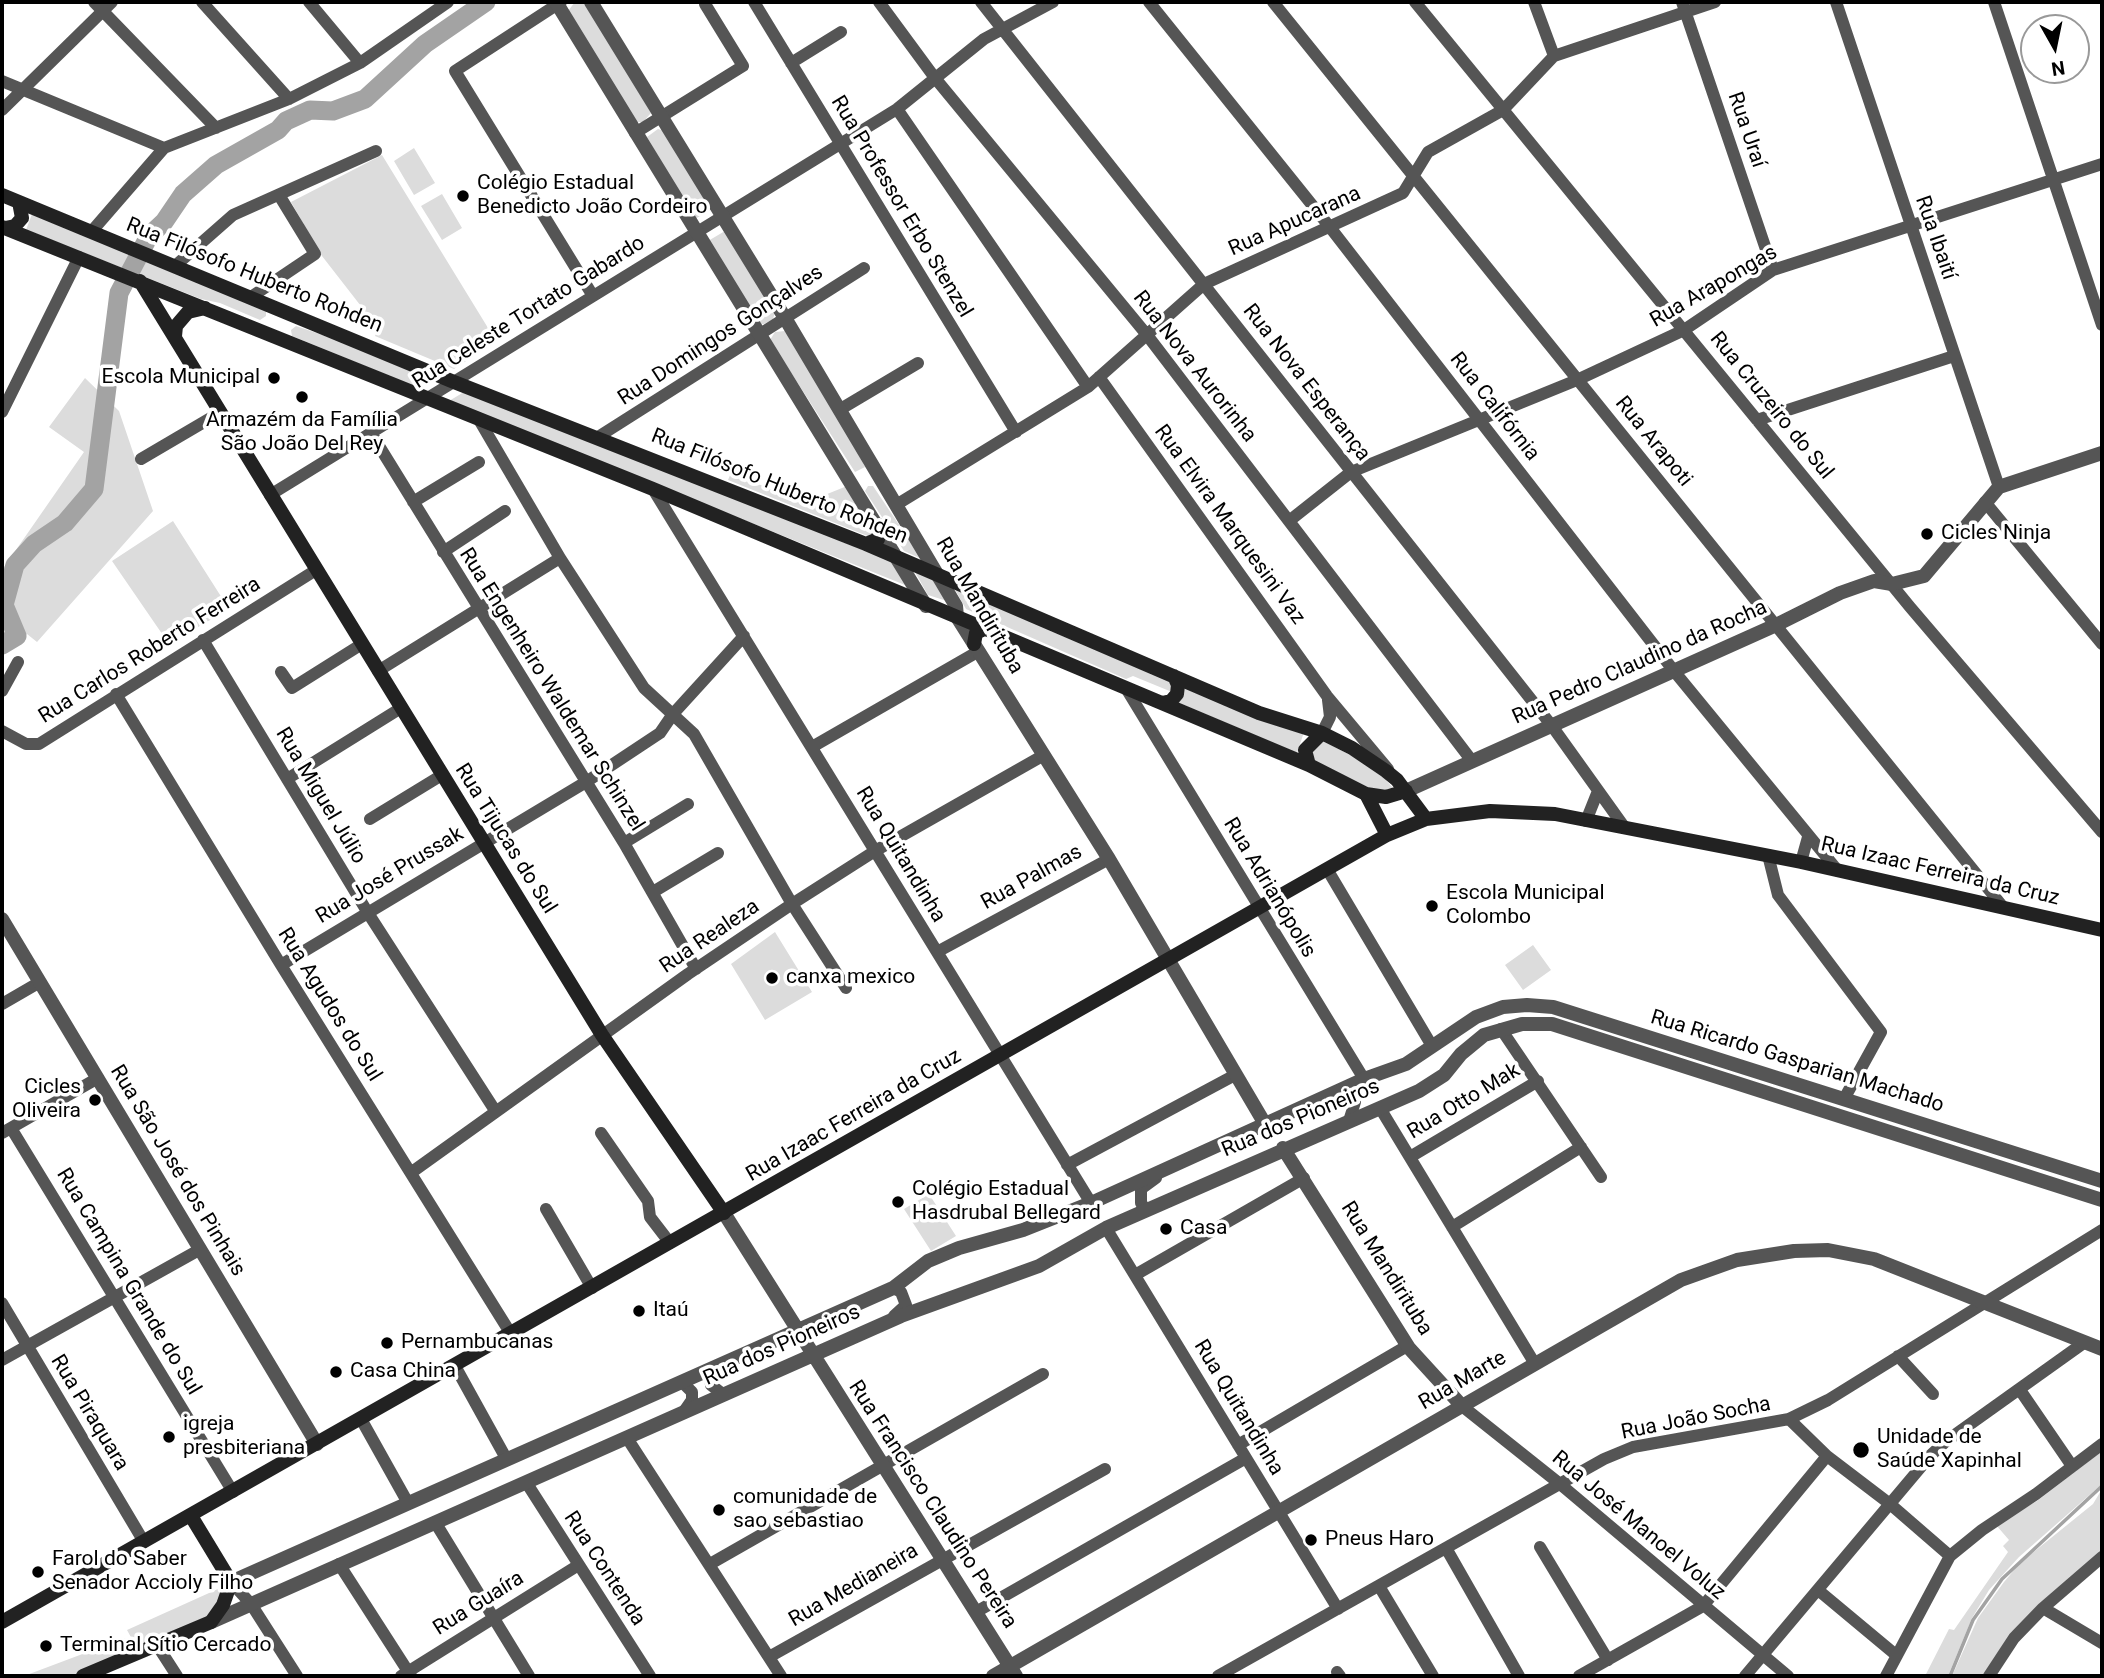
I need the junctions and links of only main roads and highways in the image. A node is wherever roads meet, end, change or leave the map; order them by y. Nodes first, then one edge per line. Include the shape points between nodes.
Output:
1 (2, 195) edge
2 (19, 202) junction
3 (4, 228) edge
4 (139, 281) junction
5 (270, 305) junction
6 (205, 308) junction
7 (300, 317) junction
8 (261, 331) junction
9 (175, 336) junction
10 (290, 342) junction
11 (878, 525) road end
12 (866, 544) junction
13 (986, 628) junction
14 (977, 647) road end
15 (1174, 676) junction
16 (1160, 703) junction
17 (1322, 733) junction
18 (1309, 765) junction
19 (1401, 785) junction
20 (1366, 794) junction
21 (1426, 819) junction
22 (1387, 835) junction
23 (2102, 930) edge
24 (724, 1213) junction
25 (191, 1516) junction
26 (2, 1622) edge
27 (83, 1676) edge

1 - 2 main road
2 - 3 main road via 22,218 15,226
2 - 5 main road, Rua Filósofo Huberto Rohden
3 - 4 main road
4 - 6 main road
4 - 9 main road, Rua Tijucas do Sul
5 - 7 main road, Rua Filósofo Huberto Rohden
5 - 8 main road via 272,321
6 - 8 main road
6 - 9 main road via 187,312 176,326
7 - 10 main road via 292,318 284,328
7 - 12 main road, Rua Filósofo Huberto Rohden
8 - 10 main road
9 - 24 main road, Rua Tijucas do Sul via 601,1035
10 - 13 main road
11 - 12 main road via 877,539
12 - 15 main road, Rua Filósofo Huberto Rohden
13 - 14 main road via 976,633
13 - 16 main road
15 - 16 main road via 1177,694
15 - 17 main road, Rua Filósofo Huberto Rohden via 1259,713
16 - 18 main road
17 - 18 main road via 1305,750
17 - 19 main road, Rua Filósofo Huberto Rohden via 1364,755
18 - 20 main road
19 - 20 main road via 1387,797
19 - 21 main road, Rua Filósofo Huberto Rohden
20 - 22 main road
21 - 22 main road, Rua Izaac Ferreira da Cruz
21 - 23 main road, Rua Izaac Ferreira da Cruz via 1490,811 1555,814 1768,855
22 - 24 main road, Rua Izaac Ferreira da Cruz
24 - 25 main road, Rua Izaac Ferreira da Cruz
25 - 26 main road, Rua Izaac Ferreira da Cruz
25 - 27 main road, Rua dos Pioneiros via 231,1582 229,1596 211,1622

